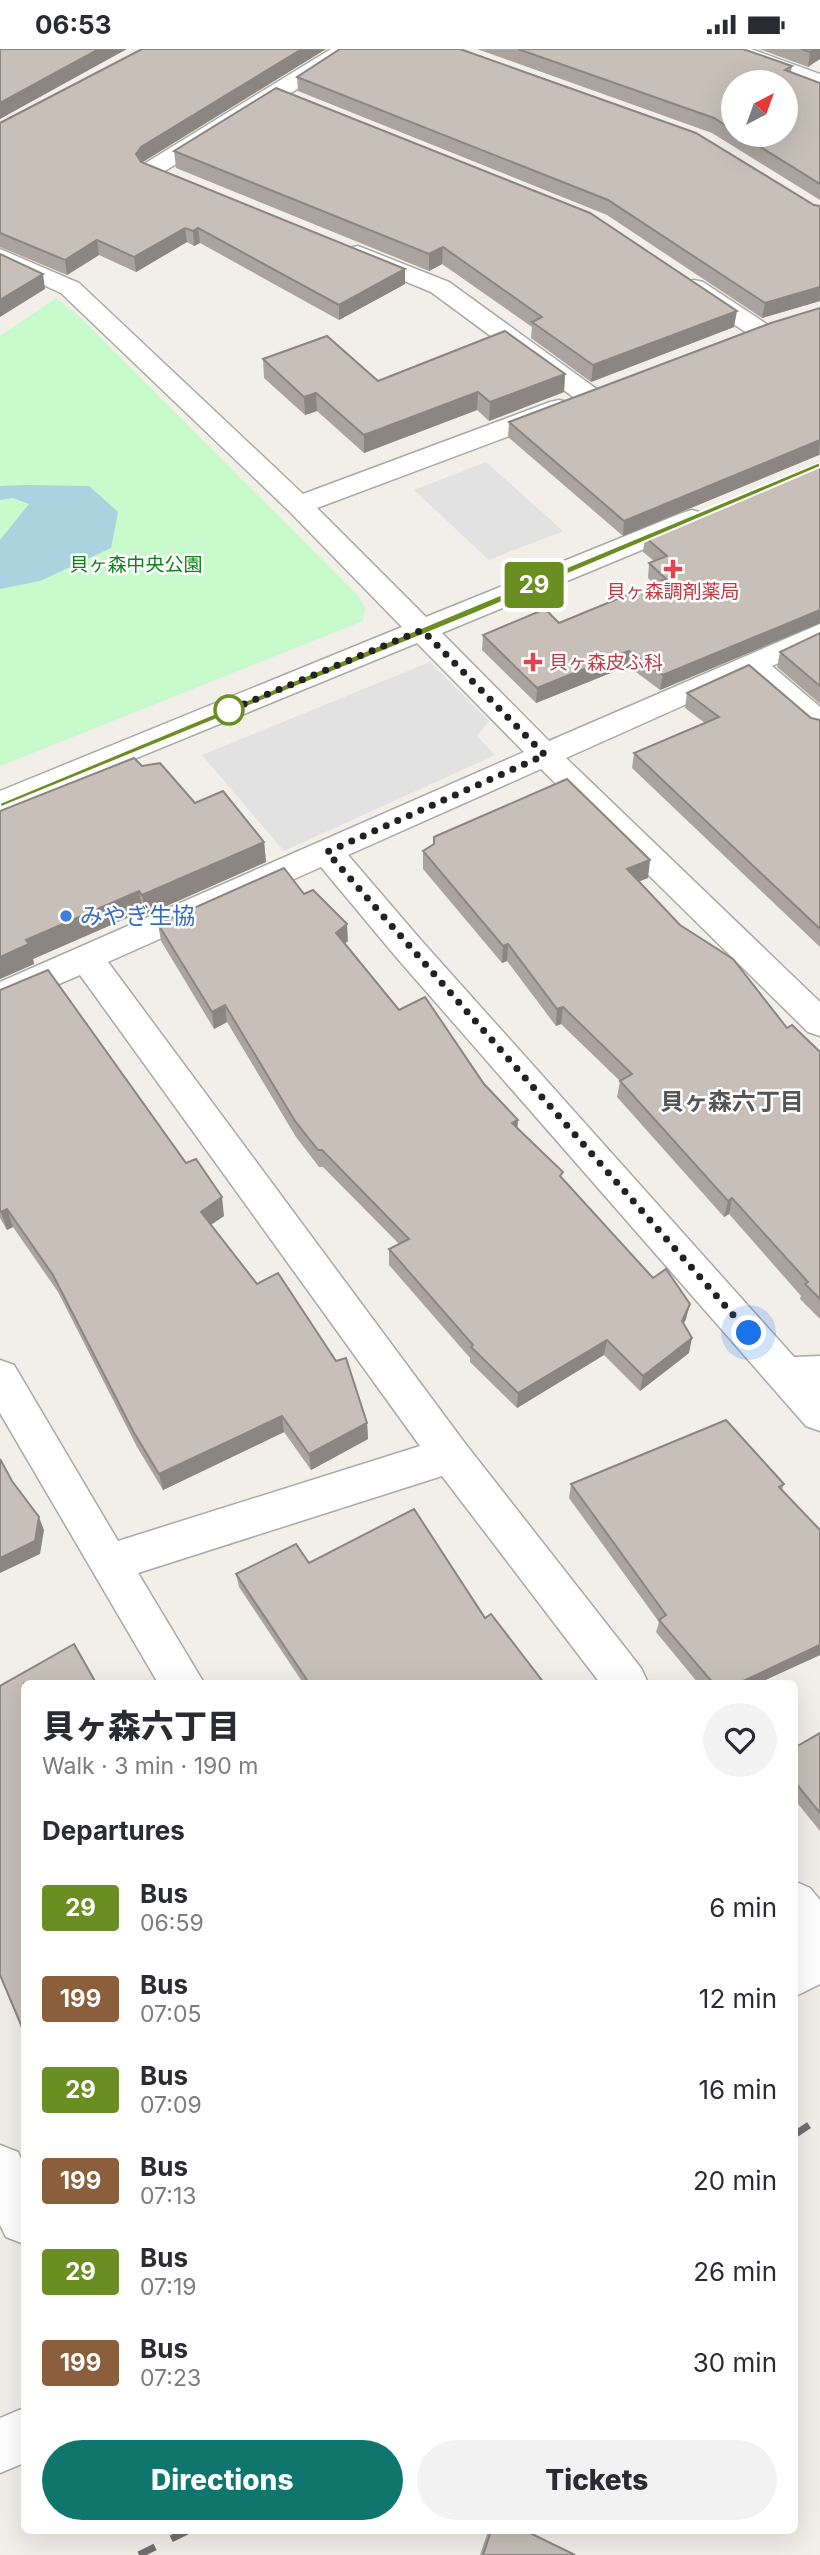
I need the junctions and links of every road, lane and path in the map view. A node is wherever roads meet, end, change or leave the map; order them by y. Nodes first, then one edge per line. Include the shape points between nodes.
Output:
1 (346, 49) edge
2 (730, 49) edge
3 (820, 81) edge
4 (275, 93) junction
5 (301, 103) edge
6 (177, 179) edge
7 (340, 246) edge
8 (0, 256) edge
9 (679, 276) edge
10 (759, 331) edge
11 (299, 505) junction
12 (719, 508) edge
13 (422, 630) junction
14 (820, 633) edge
15 (751, 664) junction
16 (820, 724) edge
17 (545, 755) junction
18 (0, 803) edge
19 (327, 852) junction
20 (86, 958) junction
21 (0, 996) edge
22 (820, 1023) edge
23 (802, 1373) edge
24 (0, 1377) edge
25 (820, 1414) edge
26 (450, 1455) junction
27 (108, 1563) junction
28 (180, 1680) edge
29 (624, 1680) edge
30 (798, 1909) edge
31 (820, 1938) edge
32 (820, 1957) edge
33 (798, 1971) edge
34 (0, 2170) edge
35 (21, 2213) edge
36 (21, 2436) edge
37 (0, 2446) edge

1 - 4 street
2 - 3 street
4 - 5 street
4 - 6 street via 152,169
7 - 11 street via 440,287 602,392
8 - 11 street via 70,288
9 - 10 street
11 - 13 street
12 - 13 street
13 - 17 street
13 - 18 street
14 - 15 street
15 - 16 street
15 - 17 street
17 - 19 street
17 - 22 street
19 - 20 street
19 - 23 street via 418,958
20 - 21 street
20 - 26 street
23 - 25 street
24 - 27 street
26 - 27 street
26 - 29 street
27 - 28 street
30 - 31 street
32 - 33 street
34 - 35 street
36 - 37 street

